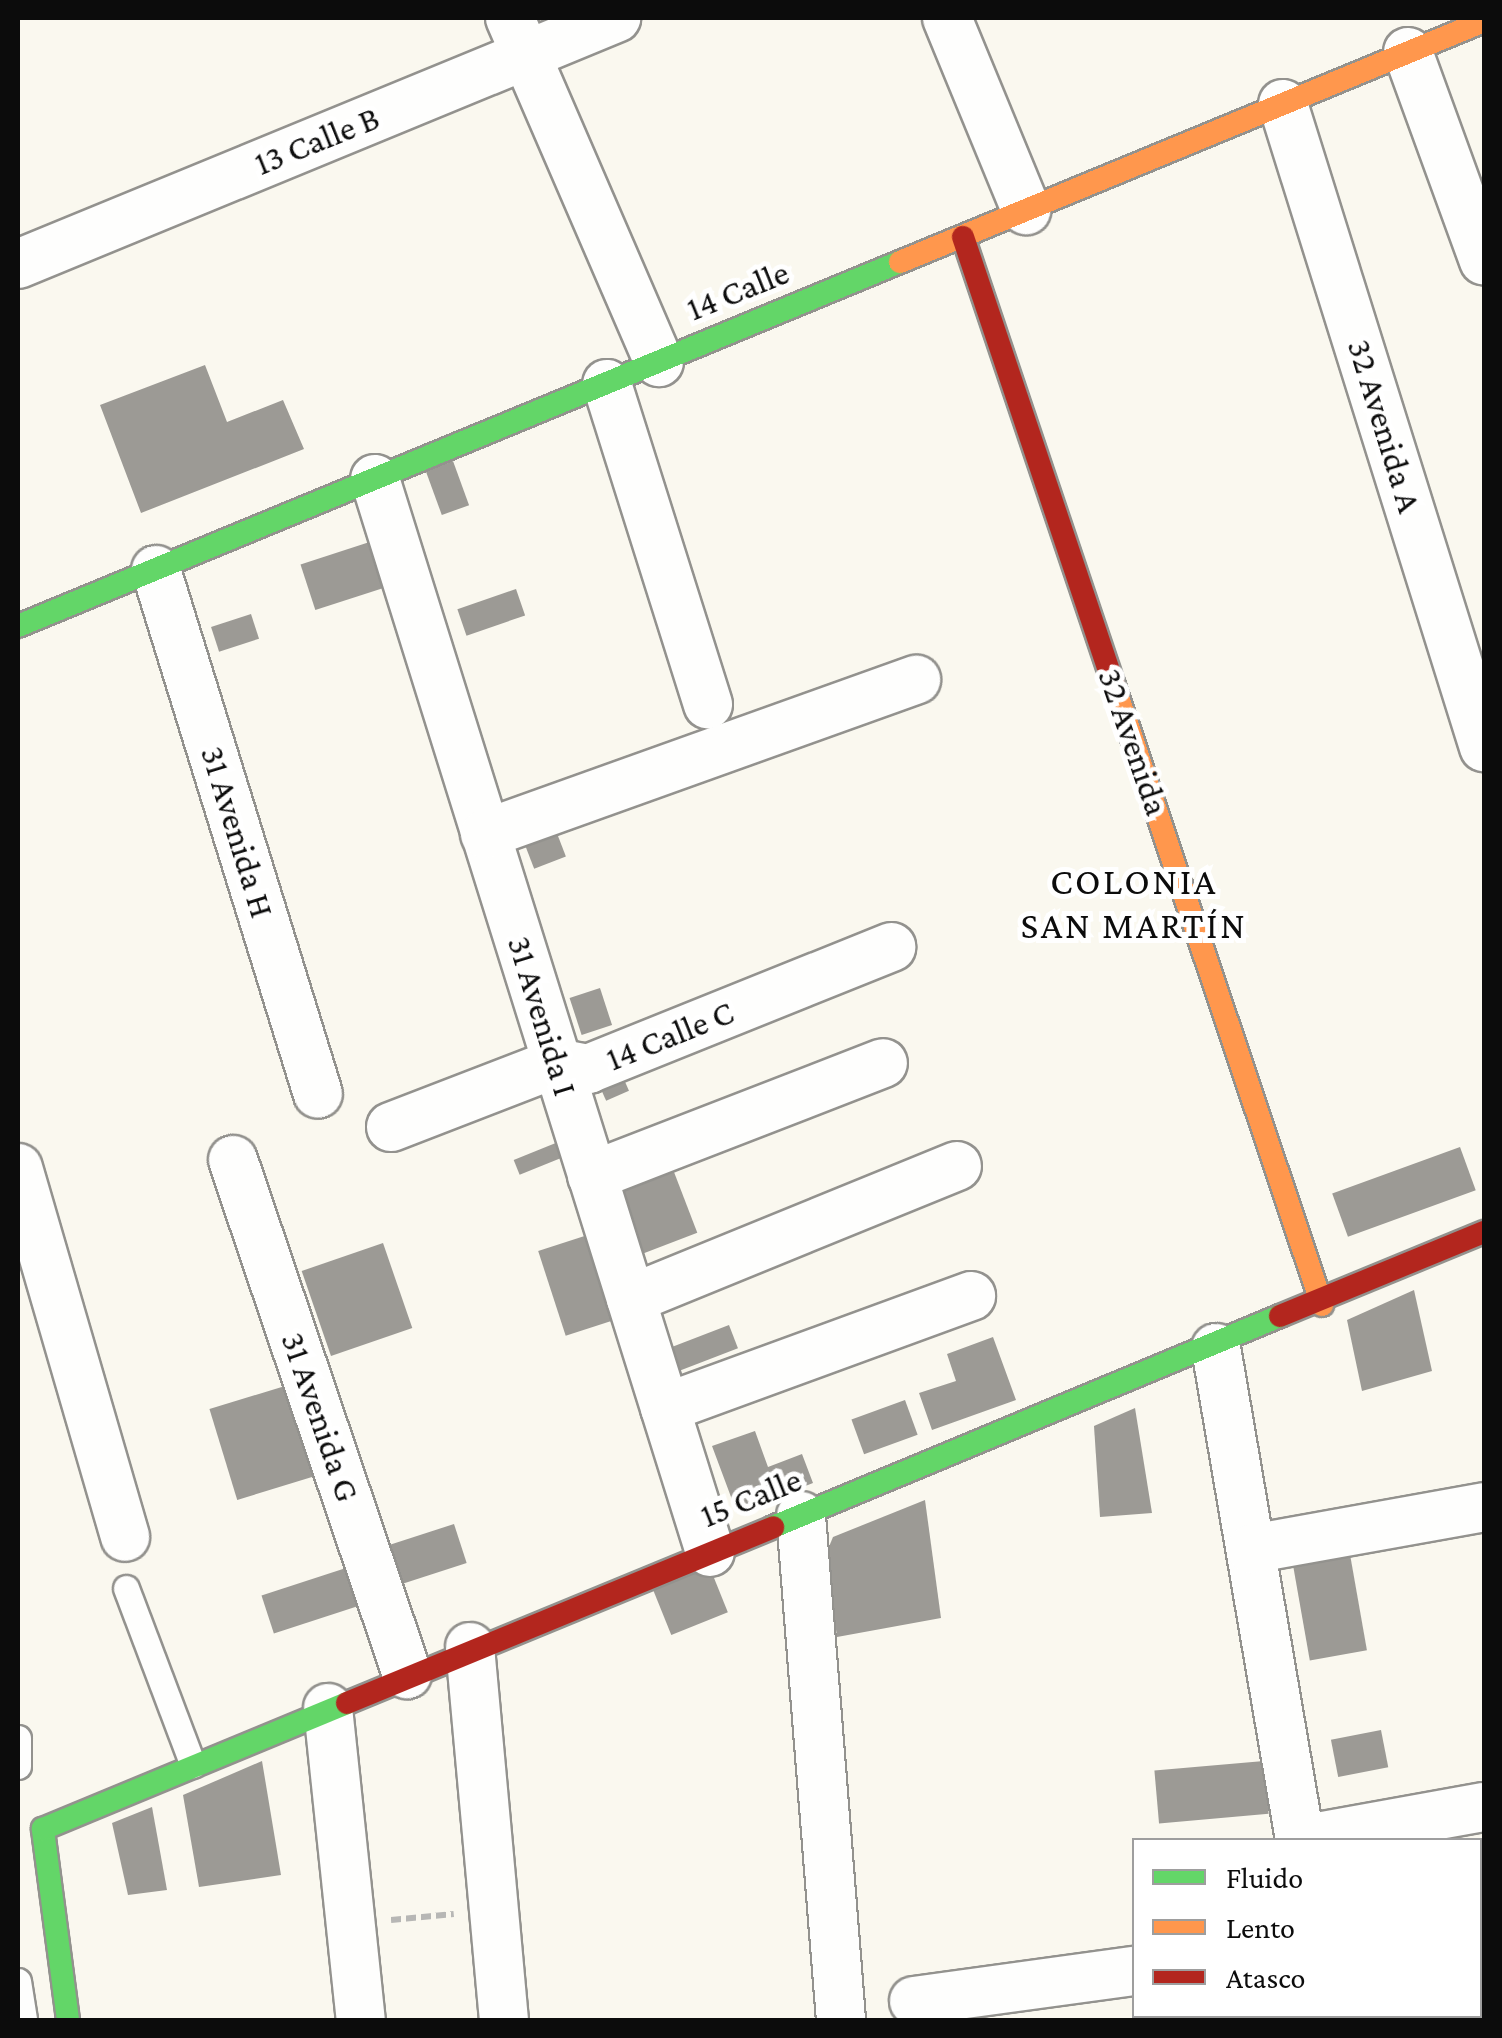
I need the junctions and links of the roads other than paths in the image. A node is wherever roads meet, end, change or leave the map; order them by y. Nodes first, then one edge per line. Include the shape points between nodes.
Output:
1 (616, 18) edge
2 (946, 18) edge
3 (1484, 20) edge
4 (518, 36) edge
5 (1408, 52) junction
6 (1283, 104) junction
7 (1026, 210) junction
8 (963, 236) junction
9 (1484, 260) edge
10 (18, 264) edge
11 (659, 362) junction
12 (607, 384) junction
13 (375, 479) junction
14 (156, 570) junction
15 (18, 626) edge
16 (916, 680) dead end
17 (708, 704) dead end
18 (1484, 747) edge
19 (485, 834) junction
20 (890, 947) dead end
21 (882, 1063) dead end
22 (558, 1064) junction
23 (318, 1094) dead end
24 (391, 1127) dead end
25 (233, 1160) dead end
26 (958, 1166) dead end
27 (18, 1168) edge
28 (592, 1176) junction
29 (1484, 1232) edge
30 (971, 1296) dead end
31 (631, 1299) junction
32 (1322, 1305) junction
33 (1216, 1348) junction
34 (665, 1408) junction
35 (1484, 1507) edge
36 (801, 1516) junction
37 (126, 1537) dead end
38 (1251, 1549) junction
39 (710, 1552) junction
40 (126, 1588) dead end
41 (470, 1647) junction
42 (407, 1674) junction
43 (328, 1708) junction
44 (18, 1738) edge
45 (193, 1765) junction
46 (18, 1766) edge
47 (1484, 1807) edge
48 (1300, 1838) edge
49 (1311, 1838) edge
50 (1132, 1971) edge
51 (18, 1981) edge
52 (914, 2002) dead end
53 (998, 2004) edge
54 (24, 2020) edge
55 (68, 2020) edge
56 (361, 2020) edge
57 (504, 2020) edge
58 (841, 2020) edge

1 - 4 street, 13 Calle B
2 - 7 street
3 - 5 street, 14 Calle
4 - 10 street, 13 Calle B
4 - 11 street
5 - 6 street, 14 Calle
5 - 9 street
6 - 7 street, 14 Calle
6 - 18 street, 32 Avenida A
7 - 8 street, 14 Calle
8 - 11 street, 14 Calle
8 - 32 street, 32 Avenida
11 - 12 street, 14 Calle
12 - 13 street, 14 Calle
12 - 17 street
13 - 14 street, 14 Calle
13 - 19 street, 31 Avenida I
14 - 15 street, 14 Calle
14 - 23 street, 31 Avenida H
16 - 19 street
19 - 22 street, 31 Avenida I
20 - 22 street, 14 Calle C via 588,1069
21 - 28 street
22 - 24 street, 14 Calle C
22 - 28 street, 31 Avenida I
25 - 42 street, 31 Avenida G
26 - 31 street
27 - 37 street
28 - 31 street, 31 Avenida I
29 - 32 street, 15 Calle
30 - 34 street
31 - 34 street, 31 Avenida I
32 - 33 street, 15 Calle
33 - 36 street, 15 Calle
33 - 38 street
34 - 39 street, 31 Avenida I
35 - 38 street
36 - 39 street, 15 Calle
36 - 58 street
38 - 48 street
39 - 41 street, 15 Calle
40 - 45 lane
41 - 42 street, 15 Calle
41 - 57 street
42 - 43 street, 15 Calle
43 - 45 street, 15 Calle
43 - 56 street
44 - 46 lane
45 - 55 street, 15 Calle via 43,1829
47 - 49 street
50 - 53 street
51 - 54 lane
52 - 53 street

